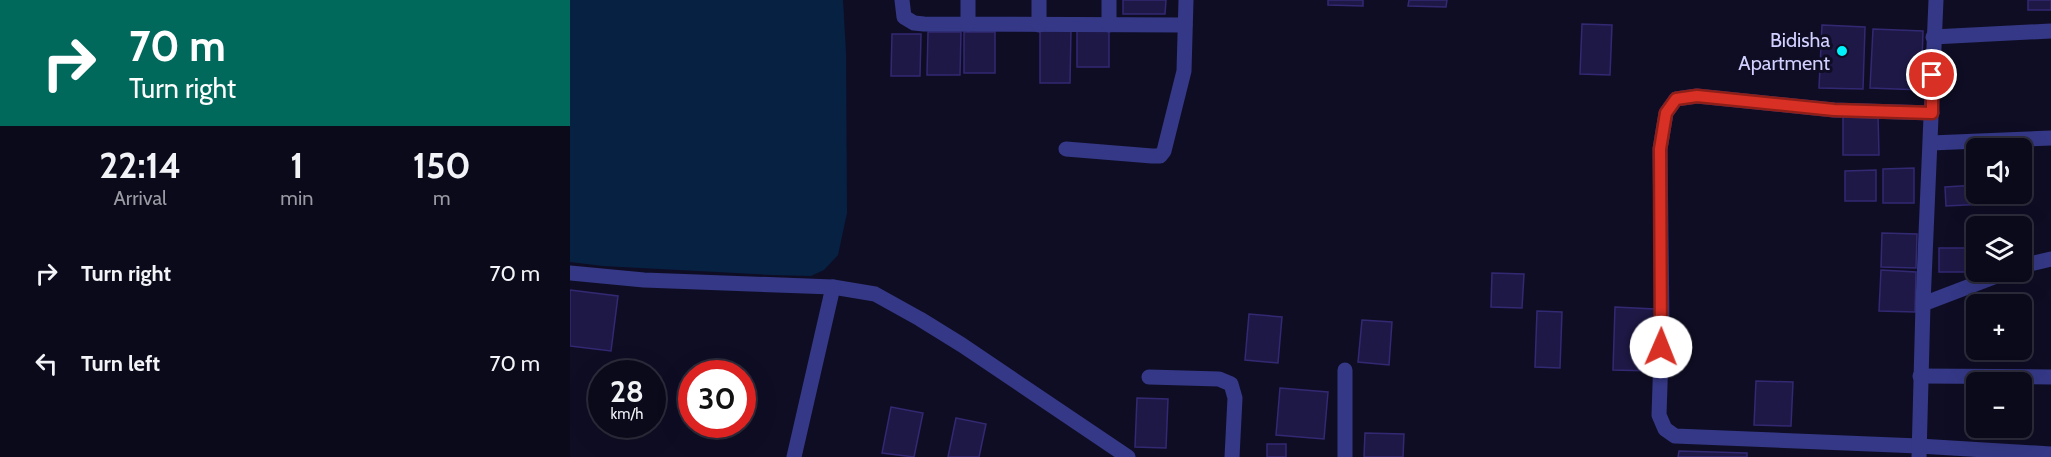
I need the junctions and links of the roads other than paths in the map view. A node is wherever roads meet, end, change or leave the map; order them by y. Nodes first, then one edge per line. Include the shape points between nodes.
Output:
1 (902, 0) edge
2 (968, 0) edge
3 (1039, 0) edge
4 (1109, 0) edge
5 (1186, 0) edge
6 (1936, 0) edge
7 (968, 24) junction
8 (1039, 25) junction
9 (1109, 25) junction
10 (1185, 25) junction
11 (2051, 31) edge
12 (1933, 38) junction
13 (1932, 113) junction
14 (2051, 138) edge
15 (1931, 143) junction
16 (1066, 149) dead end
17 (2051, 259) edge
18 (2032, 262) edge
19 (570, 273) edge
20 (1981, 282) edge
21 (832, 286) junction
22 (1923, 304) junction
23 (1345, 370) dead end
24 (1920, 376) junction
25 (1149, 377) dead end
26 (2051, 377) edge
27 (1919, 451) edge
28 (2051, 454) edge
29 (794, 457) edge
30 (1128, 457) edge
31 (1232, 457) edge
32 (1345, 457) edge

1 - 7 street via 904,17 914,23
2 - 7 street
3 - 8 street
4 - 9 street
5 - 10 street
6 - 12 street
7 - 8 street
8 - 9 street
9 - 10 street
10 - 16 street via 1184,71 1160,156
11 - 12 street
12 - 13 street
13 - 15 street
13 - 27 street via 1834,110 1697,96 1676,99 1666,113 1660,149 1659,415 1665,429 1675,436
14 - 15 street
15 - 22 street
17 - 18 street
19 - 21 street via 644,280
20 - 22 street
21 - 29 street
21 - 30 street via 875,294 920,319
22 - 24 street
23 - 32 street
24 - 26 street
24 - 27 street
25 - 31 street via 1219,379 1231,384 1235,398
27 - 28 street

